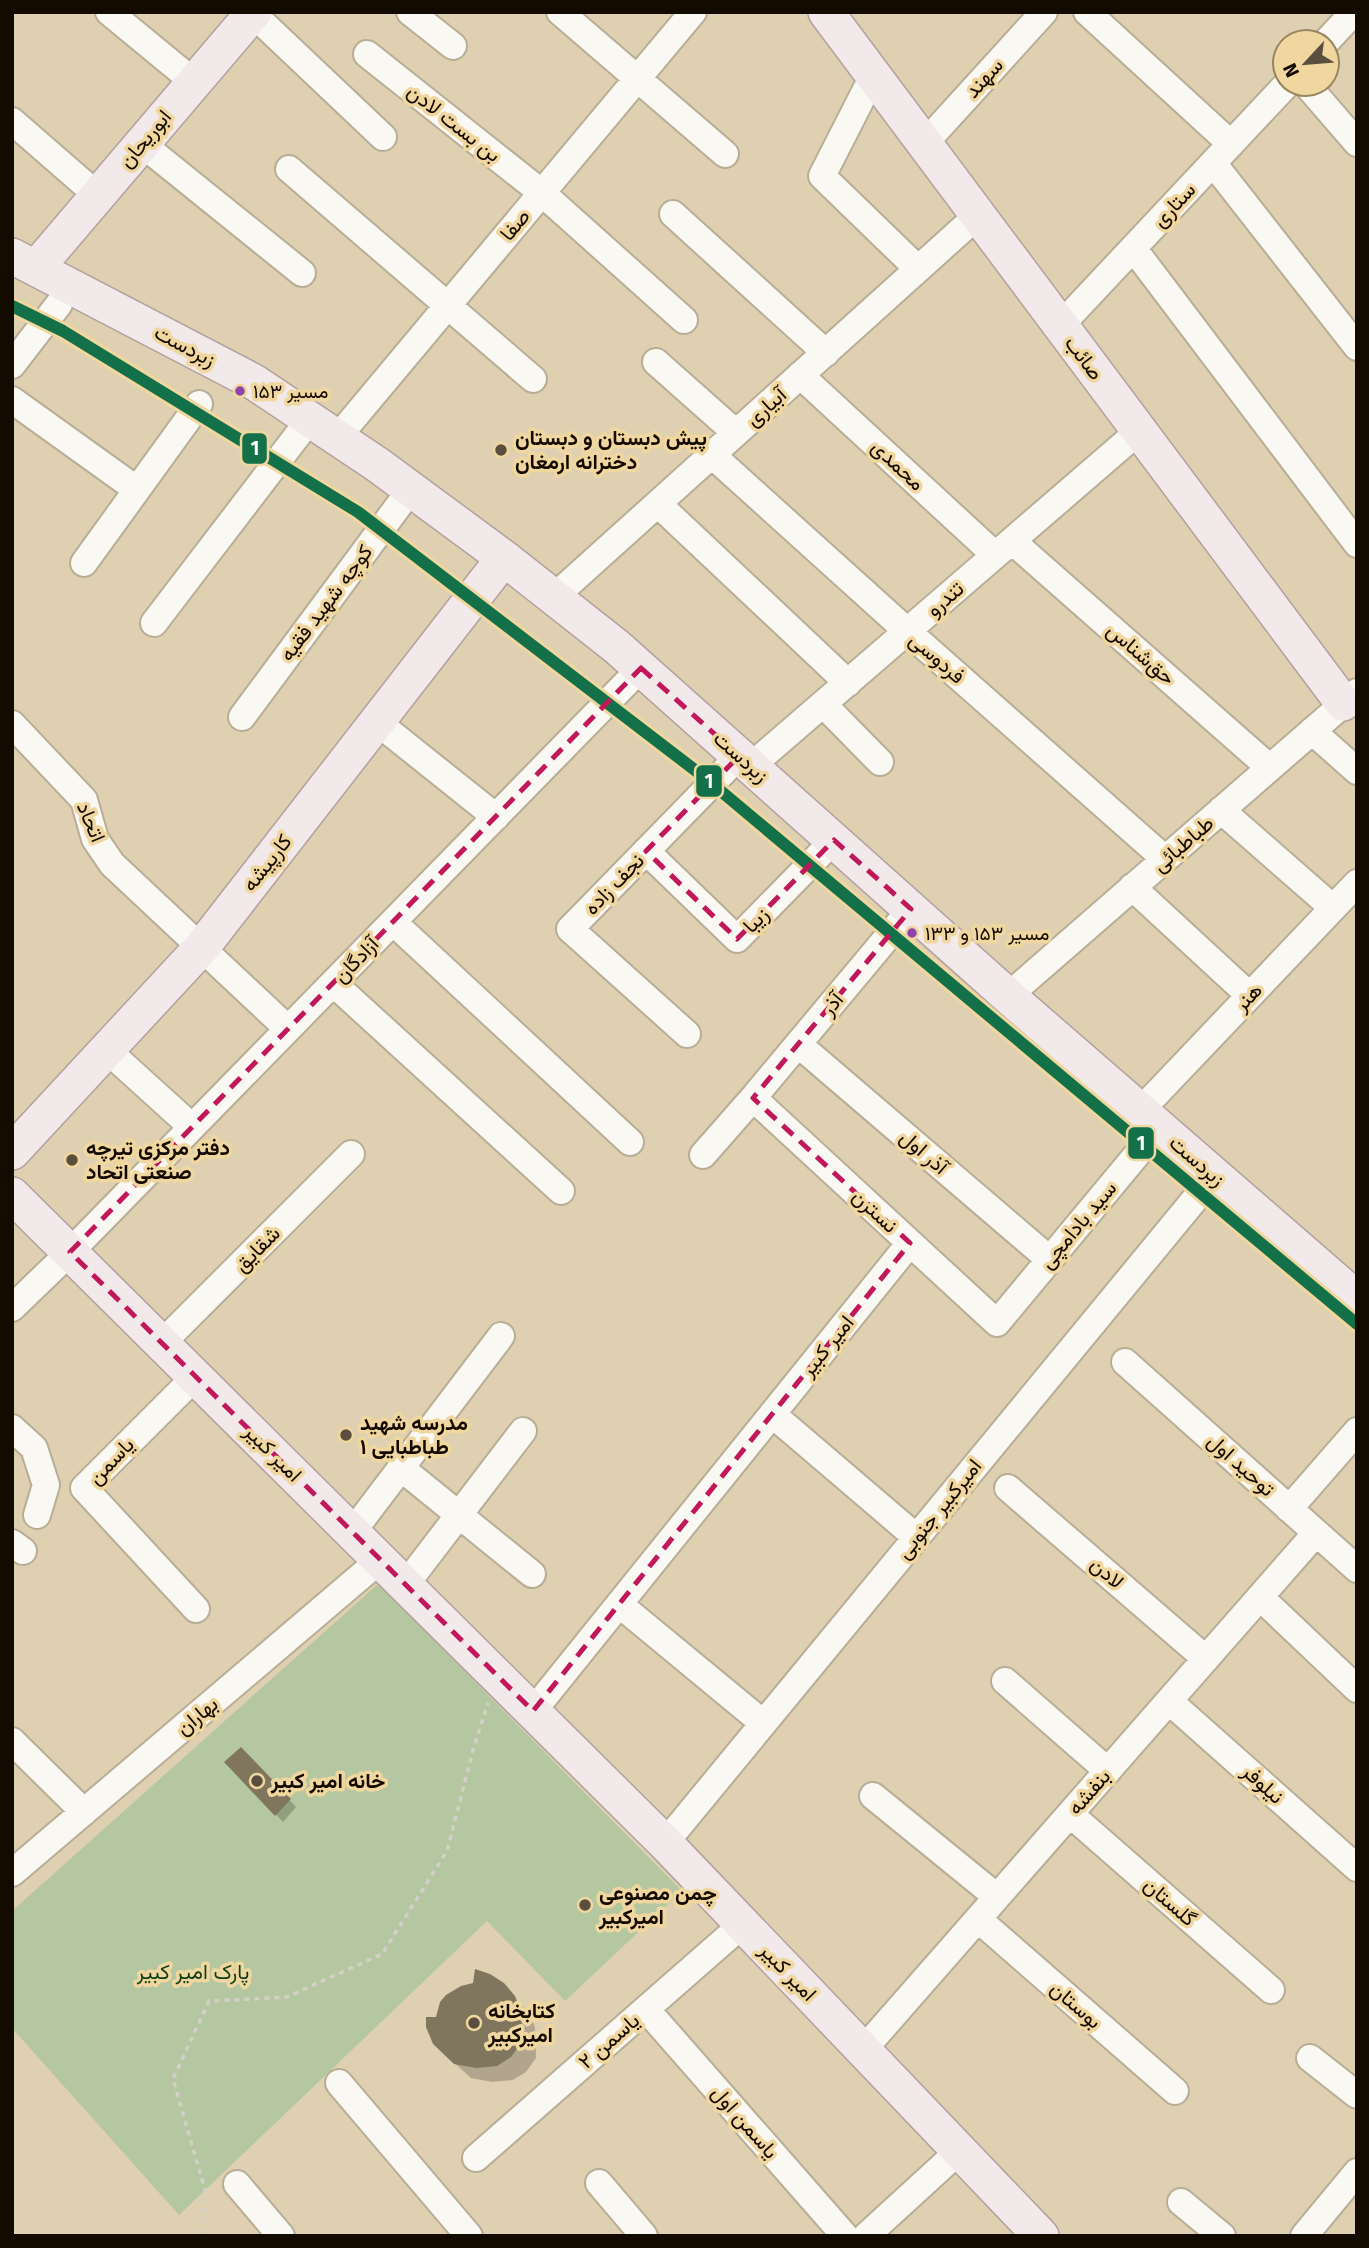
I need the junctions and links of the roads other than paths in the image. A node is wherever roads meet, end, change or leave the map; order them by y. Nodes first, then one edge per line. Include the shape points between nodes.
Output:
1 (109, 12) edge
2 (410, 12) edge
3 (561, 12) edge
4 (693, 12) edge
5 (826, 12) edge
6 (1044, 12) edge
7 (1087, 12) edge
8 (253, 13) edge
9 (453, 46) dead end
10 (366, 54) dead end
11 (873, 76) junction
12 (637, 79) junction
13 (194, 82) junction
14 (1274, 98) edge
15 (1318, 98) edge
16 (12, 121) edge
17 (383, 137) dead end
18 (142, 144) junction
19 (924, 144) junction
20 (1357, 144) edge
21 (725, 154) dead end
22 (1222, 154) junction
23 (289, 169) dead end
24 (542, 192) junction
25 (97, 195) junction
26 (673, 215) dead end
27 (977, 216) junction
28 (1133, 248) junction
29 (25, 261) edge
30 (918, 269) junction
31 (302, 273) dead end
32 (66, 295) junction
33 (447, 306) junction
34 (684, 320) dead end
35 (1060, 326) junction
36 (1357, 347) edge
37 (825, 352) junction
38 (656, 362) dead end
39 (12, 365) edge
40 (800, 375) junction
41 (533, 379) dead end
42 (12, 400) edge
43 (199, 404) dead end
44 (323, 429) junction
45 (1139, 431) junction
46 (736, 433) junction
47 (712, 455) junction
48 (136, 489) junction
49 (411, 489) junction
50 (658, 504) junction
51 (1357, 544) edge
52 (1003, 548) junction
53 (504, 558) junction
54 (84, 563) dead end
55 (554, 597) junction
56 (154, 623) dead end
57 (907, 631) junction
58 (641, 668) junction
59 (848, 683) junction
60 (1350, 698) edge
61 (823, 704) junction
62 (242, 717) dead end
63 (377, 722) junction
64 (12, 724) edge
65 (1312, 730) junction
66 (745, 761) junction
67 (880, 762) dead end
68 (1270, 768) junction
69 (1357, 771) edge
70 (1221, 810) junction
71 (496, 817) junction
72 (834, 841) junction
73 (646, 851) junction
74 (1165, 859) junction
75 (1357, 883) edge
76 (1132, 887) junction
77 (1333, 908) junction
78 (911, 909) junction
79 (393, 922) junction
80 (202, 947) junction
81 (333, 983) junction
82 (1250, 995) junction
83 (1009, 996) junction
84 (288, 1029) junction
85 (687, 1034) dead end
86 (798, 1044) junction
87 (107, 1050) junction
88 (754, 1098) junction
89 (1149, 1119) junction
90 (192, 1127) junction
91 (630, 1142) dead end
92 (12, 1153) edge
93 (351, 1154) dead end
94 (703, 1155) dead end
95 (1214, 1176) junction
96 (561, 1191) dead end
97 (12, 1195) edge
98 (910, 1243) junction
99 (70, 1252) junction
100 (1049, 1259) junction
101 (1357, 1298) edge
102 (12, 1308) edge
103 (997, 1323) joint
104 (501, 1336) dead end
105 (162, 1343) junction
106 (1125, 1362) dead end
107 (196, 1376) junction
108 (772, 1414) junction
109 (12, 1428) edge
110 (1357, 1430) edge
111 (523, 1431) dead end
112 (401, 1468) junction
113 (1008, 1488) dead end
114 (1289, 1508) junction
115 (37, 1515) dead end
116 (459, 1515) junction
117 (353, 1531) junction
118 (1316, 1533) junction
119 (916, 1537) junction
120 (381, 1559) junction
121 (1357, 1570) edge
122 (532, 1574) dead end
123 (406, 1584) junction
124 (1260, 1597) junction
125 (619, 1604) junction
126 (196, 1609) dead end
127 (1206, 1659) junction
128 (1005, 1681) dead end
129 (1357, 1689) edge
130 (1169, 1701) junction
131 (533, 1711) junction
132 (763, 1723) junction
133 (12, 1741) edge
134 (1108, 1770) junction
135 (873, 1796) dead end
136 (84, 1812) junction
137 (1070, 1814) junction
138 (665, 1843) junction
139 (1357, 1868) edge
140 (12, 1873) edge
141 (997, 1897) junction
142 (978, 1919) junction
143 (743, 1924) junction
144 (1271, 1990) dead end
145 (646, 2009) junction
146 (863, 2050) junction
147 (1310, 2058) dead end
148 (339, 2083) dead end
149 (1175, 2091) dead end
150 (1357, 2095) edge
151 (959, 2151) junction
152 (475, 2158) dead end
153 (1357, 2172) edge
154 (599, 2182) dead end
155 (237, 2184) dead end
156 (1181, 2202) dead end
157 (281, 2236) edge
158 (468, 2236) edge
159 (644, 2236) edge
160 (845, 2236) edge
161 (866, 2236) edge
162 (1041, 2236) edge
163 (1222, 2236) edge
164 (1304, 2236) edge

1 - 13 street
2 - 9 street
3 - 12 street
4 - 12 street, صفا
5 - 11 main road, صائب
6 - 19 street, سهند
7 - 22 street
8 - 13 main road, ابوریحان
8 - 17 street
10 - 24 street, بن بست لادن
11 - 19 main road, صائب
11 - 30 street via 822,176
12 - 21 street
12 - 24 street, صفا
13 - 18 main road, ابوریحان
14 - 22 street, ستاری
15 - 20 street
16 - 25 street
18 - 25 main road, ابوریحان
18 - 31 street
19 - 27 main road, صائب
22 - 28 street, ستاری
22 - 36 street
23 - 33 street
24 - 33 street, صفا
24 - 34 street, بن بست لادن
25 - 29 main road, ابوریحان
26 - 37 street
27 - 30 street, آبیاری
27 - 35 main road, صائب
28 - 35 street, ستاری
28 - 51 street
29 - 32 main road, زبردست
30 - 37 street, آبیاری
32 - 39 street
32 - 44 main road, زبردست via 254,382
33 - 41 street
33 - 44 street, صفا
35 - 45 main road, صائب
37 - 40 street, آبیاری
38 - 46 street
40 - 46 street, آبیاری
40 - 52 street, محمدی
42 - 48 street
43 - 48 street
44 - 49 main road, زبردست
44 - 56 street, صفا
45 - 52 street, تندرو
45 - 60 main road, صائب
46 - 47 street, آبیاری
47 - 50 street, آبیاری
47 - 57 street, فردوسی
48 - 54 street
49 - 53 main road, زبردست
49 - 62 street, کوچه شهید فقیه
50 - 55 street, آبیاری
50 - 59 street
52 - 57 street, تندرو
52 - 68 street, حق‌شناس
53 - 55 main road, زبردست
53 - 63 main road, کارپیشه
55 - 58 main road, زبردست
57 - 59 street, تندرو
57 - 74 street, فردوسی
58 - 66 main road, زبردست
58 - 71 street, آزادگان
59 - 61 street, تندرو
60 - 65 street, طباطبائی
61 - 66 street, تندرو
61 - 67 street
63 - 71 street
63 - 80 main road, کارپیشه
64 - 80 street, اتحاد via 85,800 95,839 112,864
65 - 68 street, طباطبائی
65 - 69 street
66 - 72 main road, زبردست
66 - 73 street, نجف زاده
68 - 70 street, طباطبائی
70 - 74 street, طباطبائی
70 - 77 street
71 - 79 street, آزادگان
72 - 73 street, زیبا via 737,939
72 - 78 main road, زبردست
73 - 85 street, نجف زاده via 570,929
74 - 76 street, طباطبائی
75 - 77 street, هنر
76 - 82 street
76 - 83 street, طباطبائی
77 - 82 street, هنر
78 - 83 main road, زبردست
78 - 86 street, آذر
79 - 81 street, آزادگان
79 - 91 street
80 - 84 street, اتحاد
80 - 87 main road, کارپیشه
81 - 84 street, آزادگان
81 - 96 street
82 - 89 street, هنر
83 - 89 main road, زبردست
84 - 90 street, آزادگان
86 - 88 street, آذر
86 - 100 street, آذر اول
87 - 90 street
87 - 92 main road, کارپیشه
88 - 94 street, آذر
88 - 98 street, نسترن
89 - 95 main road, زبردست
89 - 100 street, سید بادامچی
90 - 99 street, آزادگان
93 - 105 street, شقایق
95 - 101 main road, زبردست
95 - 119 street, امیرکبیر جنوبی
97 - 99 main road, امیر کبیر
98 - 103 street, نسترن
98 - 108 street, امیر کبیر
99 - 102 street, آزادگان
99 - 105 main road, امیر کبیر
100 - 103 street, سید بادامچی
104 - 112 street
105 - 107 main road, امیر کبیر
106 - 114 street, توحید اول
107 - 117 main road, امیر کبیر
107 - 126 street, یاسمن via 84,1488
108 - 119 street
108 - 125 street, امیر کبیر
109 - 115 street via 34,1448 46,1485
110 - 114 street
111 - 116 street
112 - 116 street
112 - 117 street
113 - 127 street, لادن
114 - 118 street, توحید اول
116 - 122 street
116 - 123 street
117 - 120 main road, امیر کبیر
118 - 121 street, توحید اول
118 - 124 street, بنفشه
119 - 132 street, امیرکبیر جنوبی
120 - 123 main road, امیر کبیر
120 - 136 street, بهاران
123 - 131 main road, امیر کبیر
124 - 127 street, بنفشه
124 - 129 street
125 - 131 street, امیر کبیر
125 - 132 street
127 - 130 street, بنفشه
128 - 134 street
130 - 134 street, بنفشه
130 - 139 street, نیلوفر
131 - 138 main road, امیر کبیر
132 - 138 street, امیرکبیر جنوبی
133 - 136 street
134 - 137 street, بنفشه
135 - 141 street
136 - 140 street, بهاران
137 - 141 street, بنفشه
137 - 144 street, گلستان
138 - 143 main road, امیر کبیر
141 - 142 street, بنفشه
142 - 146 street, بنفشه
142 - 149 street, بوستان
143 - 145 street, یاسمن ۲
143 - 146 main road, امیر کبیر
145 - 152 street, یاسمن ۲
145 - 160 street, یاسمن اول
146 - 151 main road, امیر کبیر
147 - 150 street
148 - 158 street
151 - 161 street
151 - 162 main road, امیر کبیر
153 - 164 street
154 - 159 street
155 - 157 street
156 - 163 street

